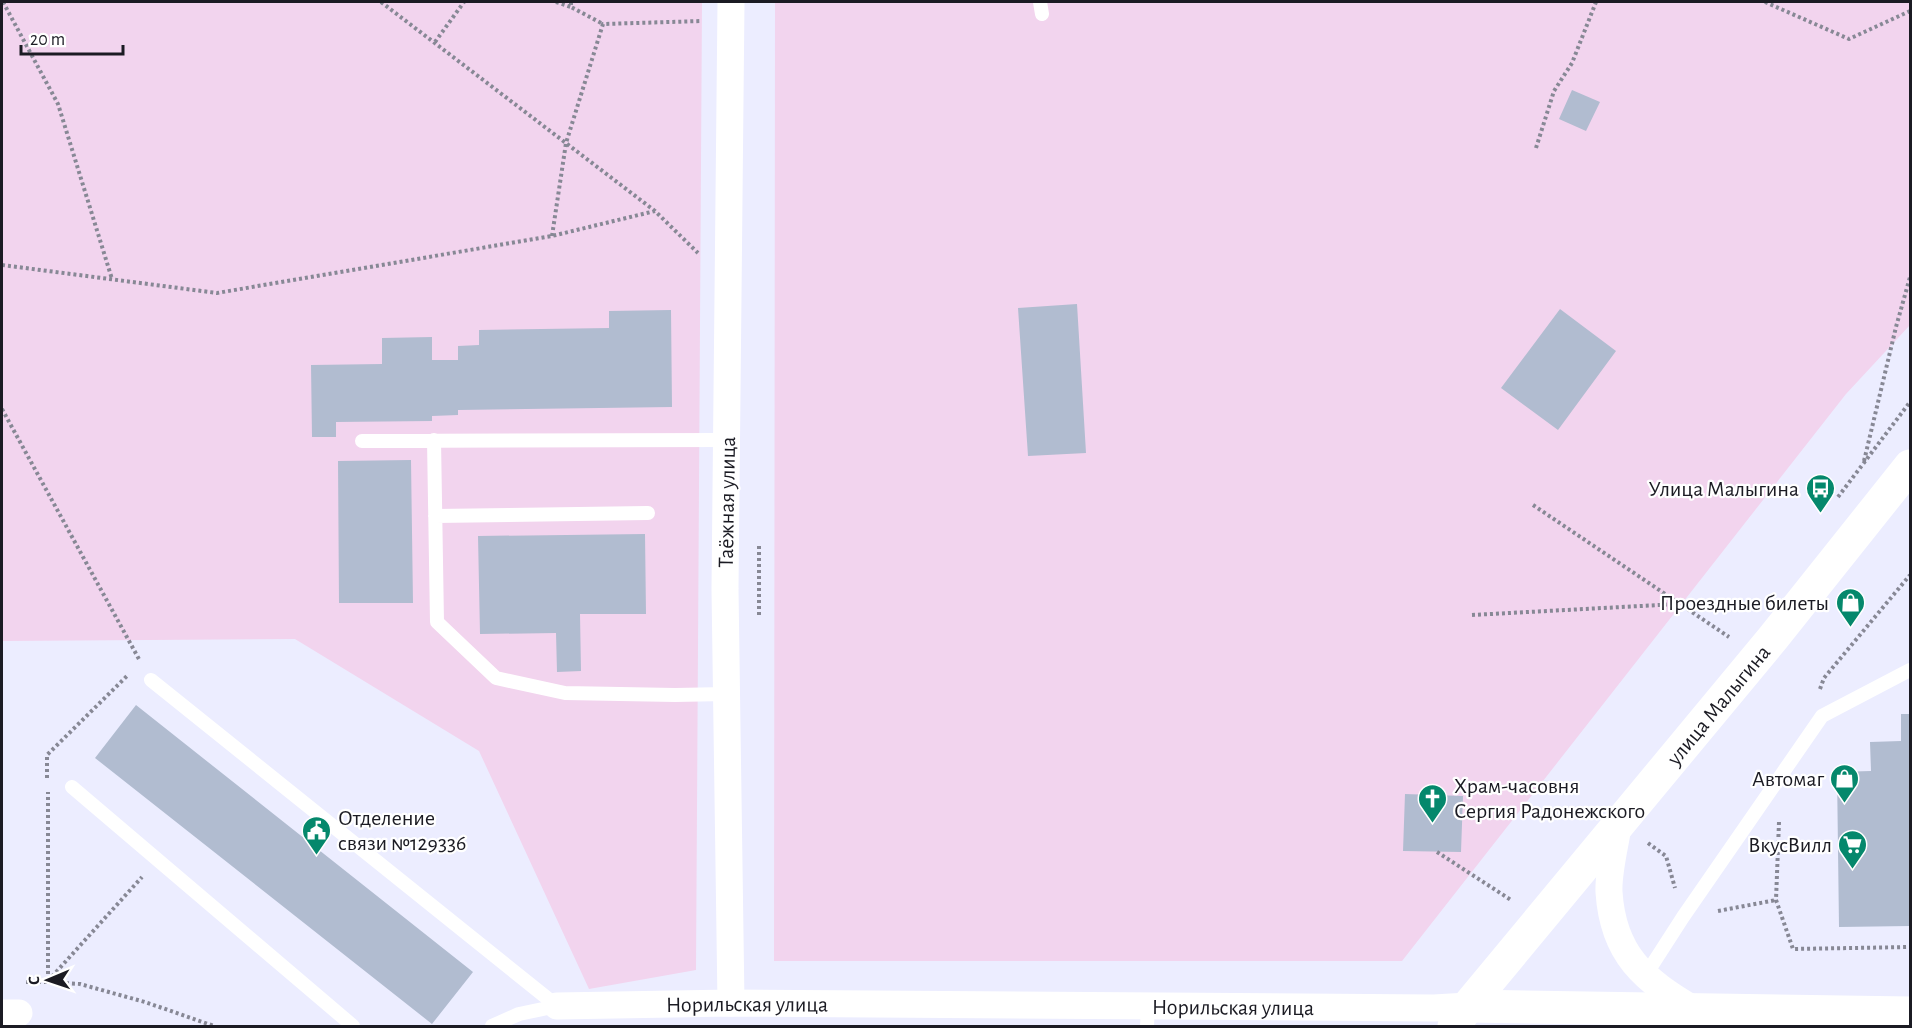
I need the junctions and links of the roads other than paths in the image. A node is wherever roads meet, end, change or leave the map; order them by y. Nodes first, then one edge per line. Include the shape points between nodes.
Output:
1 (731, 2) edge
2 (434, 440) junction
3 (726, 440) junction
4 (363, 441) dead end
5 (1911, 466) edge
6 (648, 513) dead end
7 (435, 516) junction
8 (1911, 670) edge
9 (151, 680) dead end
10 (726, 694) junction
11 (72, 787) dead end
12 (1620, 825) junction
13 (1645, 976) junction
14 (731, 1004) junction
15 (557, 1006) junction
16 (1695, 1010) junction
17 (1911, 1013) edge
18 (1148, 1016) edge
19 (1461, 1016) edge
20 (353, 1026) edge
21 (492, 1026) edge

1 - 3 street, Таёжная улица
2 - 3 lane
2 - 4 lane
2 - 7 lane
3 - 10 street, Таёжная улица
5 - 12 street, улица Малыгина
6 - 7 lane
7 - 10 lane via 437,622 496,678 566,693
8 - 13 lane via 1822,716
9 - 15 lane
10 - 14 street, Таёжная улица
11 - 20 lane
12 - 13 street via 1609,890 1617,933
12 - 19 street, улица Малыгина
13 - 16 street via 1660,990
14 - 15 street, Норильская улица
14 - 18 street, Норильская улица
15 - 21 lane via 519,1014
16 - 17 street, Норильская улица
16 - 19 street, Норильская улица
18 - 19 street, Норильская улица via 1422,1008

